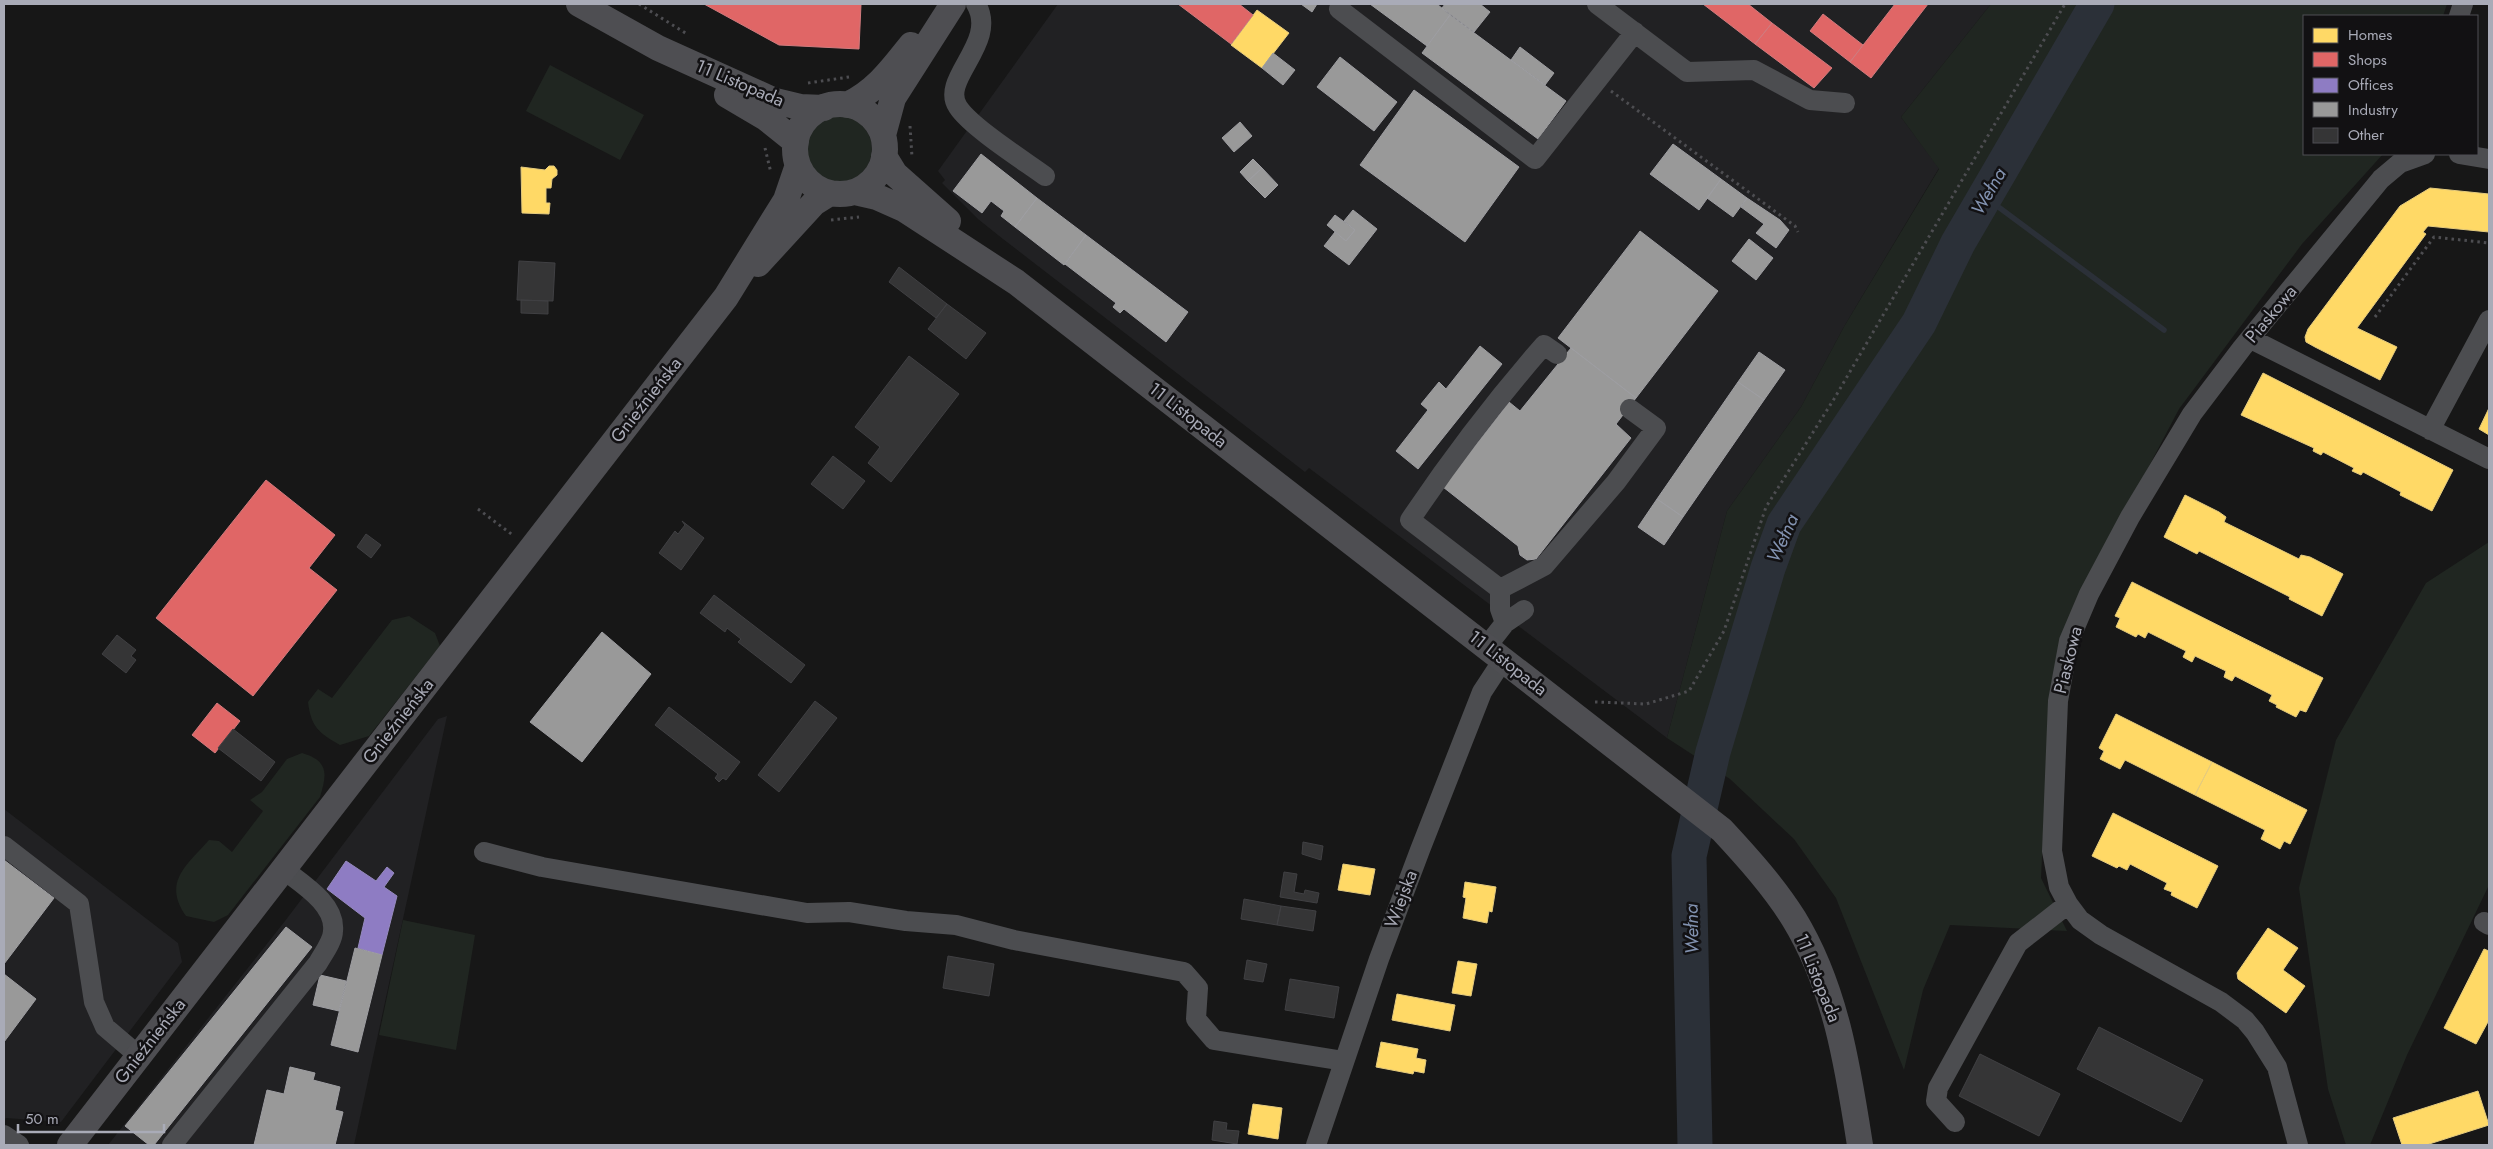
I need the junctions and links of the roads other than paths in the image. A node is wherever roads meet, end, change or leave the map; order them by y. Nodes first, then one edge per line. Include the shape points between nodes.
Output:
1 (579, 4) edge
2 (976, 4) edge
3 (1597, 4) edge
4 (951, 6) edge
5 (1339, 9) dead end
6 (1634, 32) junction
7 (658, 48) junction
8 (830, 96) junction
9 (1845, 102) dead end
10 (884, 146) junction
11 (797, 153) junction
12 (2422, 155) edge
13 (2465, 155) edge
14 (2489, 159) edge
15 (1045, 176) dead end
16 (843, 193) junction
17 (1016, 282) junction
18 (726, 296) junction
19 (2489, 320) edge
20 (2251, 339) junction
21 (1557, 354) dead end
22 (1630, 409) dead end
23 (2430, 430) junction
24 (2489, 459) edge
25 (1500, 589) junction
26 (1524, 610) dead end
27 (1505, 623) junction
28 (1495, 653) junction
29 (4, 846) edge
30 (484, 852) dead end
31 (283, 869) junction
32 (2068, 904) junction
33 (139, 1056) junction
34 (1344, 1061) junction
35 (1955, 1122) dead end
36 (4, 1135) edge
37 (19, 1145) edge
38 (70, 1145) edge
39 (172, 1145) edge
40 (1316, 1145) edge
41 (1860, 1145) edge
42 (2298, 1145) edge

1 - 7 main road, 11 Listopada
2 - 15 street via 983,24 980,40 957,81 954,91 957,106 973,122
3 - 6 street
4 - 8 main road via 919,36 866,96
4 - 10 main road via 893,98
5 - 6 street via 1536,159
6 - 9 street via 1687,72 1754,70 1810,100
7 - 8 main road, 11 Listopada via 775,101 800,107
7 - 11 main road, 11 Listopada via 697,77 766,118
8 - 10 main road via 869,115 878,124
8 - 11 main road via 806,121
10 - 16 main road via 874,178
10 - 17 main road, 11 Listopada via 894,174
11 - 16 main road via 811,183
11 - 18 main road, Gnieźnieńska via 786,200
12 - 20 street, Piaskowa via 2400,163 2381,179
13 - 14 street
16 - 17 main road, 11 Listopada via 877,197 904,210
16 - 18 main road, Gnieźnieńska via 814,203
17 - 28 main road, 11 Listopada
18 - 31 main road, Gnieźnieńska
19 - 23 street
20 - 23 street
20 - 32 street, Piaskowa via 2192,414 2166,456 2104,565 2069,641 2058,701 2052,852 2055,875
21 - 25 street via 1544,344 1410,520
22 - 25 street via 1656,428 1616,482 1544,566
23 - 24 street
25 - 27 street via 1500,609
26 - 27 street, Wiejska
27 - 28 street, Wiejska
28 - 34 street, Wiejska via 1379,959
28 - 41 main road, 11 Listopada via 1722,830 1775,891 1795,921 1830,1000 1844,1047
29 - 33 street via 80,904 94,1002 105,1027
30 - 34 street via 542,867 808,913 850,912 956,925 1014,940 1184,972 1198,988 1196,1019 1214,1040
31 - 33 main road, Gnieźnieńska
31 - 39 street via 326,907 333,920 334,933 318,963
32 - 35 street via 2018,942 1942,1080 1936,1101
32 - 42 street, Piaskowa via 2080,920 2101,935 2221,1002 2245,1020 2276,1067
33 - 38 main road, Gnieźnieńska
34 - 40 street, Wiejska
36 - 37 street

